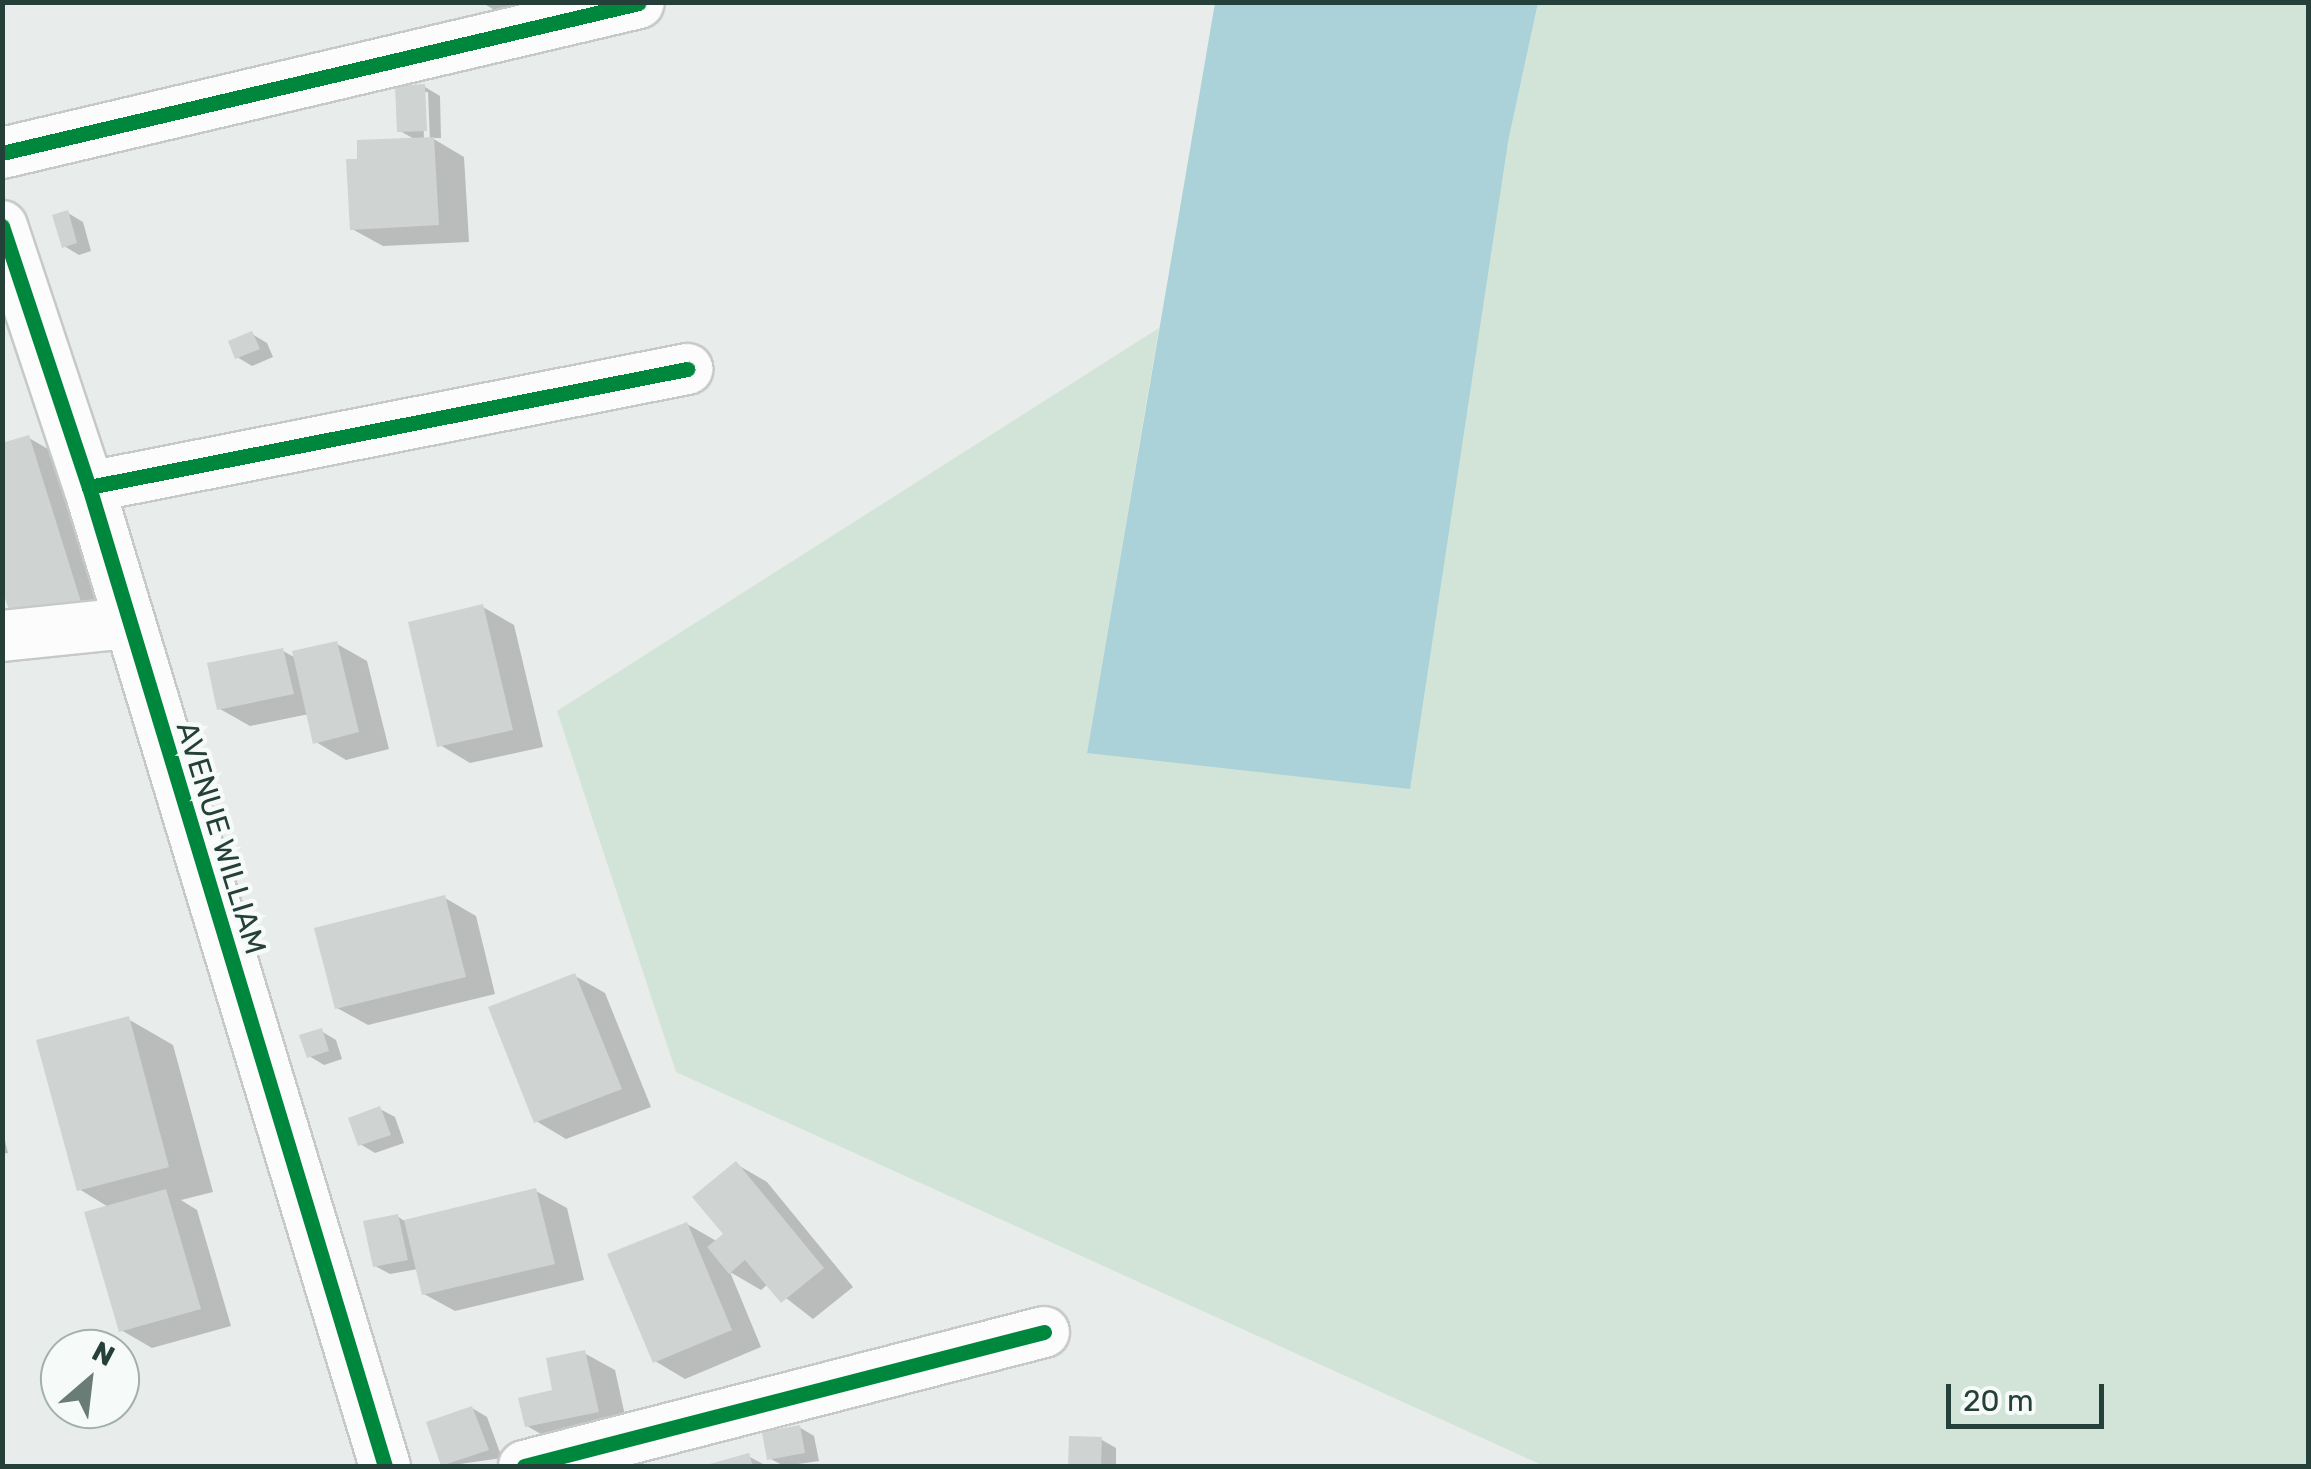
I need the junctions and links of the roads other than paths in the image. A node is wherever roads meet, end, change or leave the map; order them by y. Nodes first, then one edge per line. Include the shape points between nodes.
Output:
1 (639, 3) edge
2 (2, 152) edge
3 (2, 226) edge
4 (687, 369) dead end
5 (89, 487) junction
6 (128, 623) junction
7 (2, 636) edge
8 (1044, 1332) dead end
9 (385, 1466) edge
10 (524, 1466) edge

1 - 2 street
3 - 5 street, AVENUE WILLIAM
4 - 5 street
5 - 6 street, AVENUE WILLIAM
6 - 7 street
6 - 9 street, AVENUE WILLIAM
8 - 10 street

